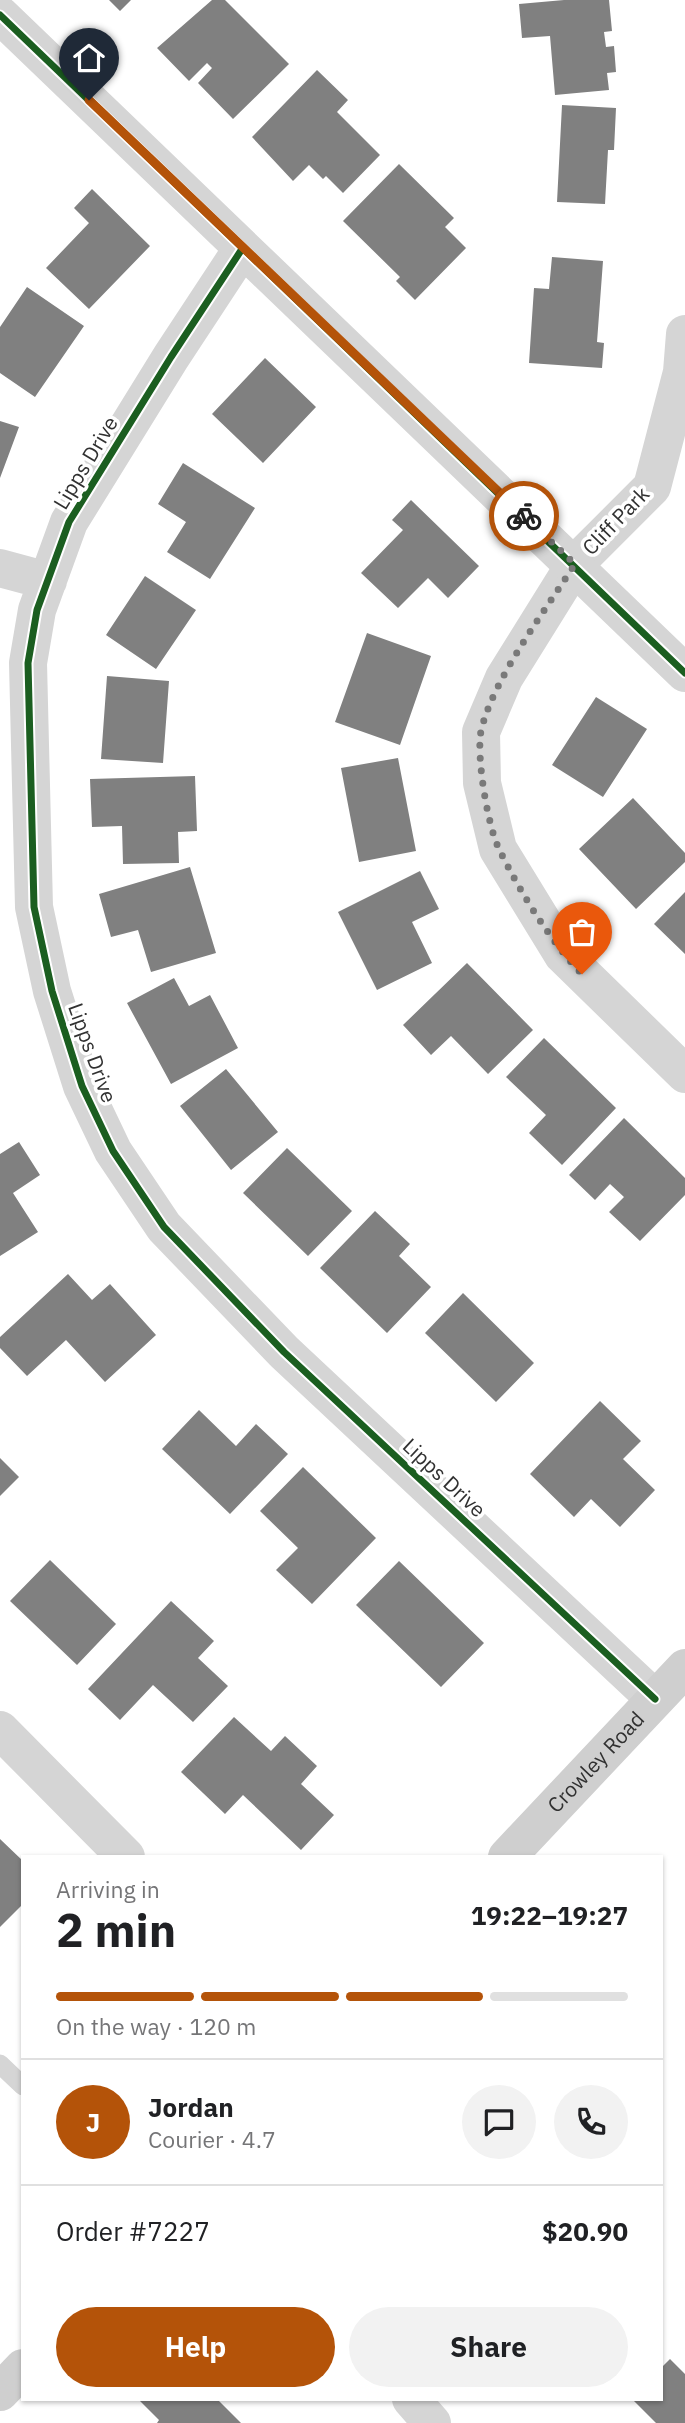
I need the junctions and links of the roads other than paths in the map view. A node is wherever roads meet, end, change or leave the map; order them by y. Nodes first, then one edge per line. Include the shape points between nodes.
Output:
1 (0, 15) edge
2 (242, 249) junction
3 (685, 334) edge
4 (575, 564) junction
5 (0, 568) edge
6 (48, 581) junction
7 (685, 673) edge
8 (685, 1074) edge
9 (685, 1668) edge
10 (655, 1699) junction
11 (0, 1730) edge
12 (124, 1855) edge
13 (509, 1855) edge
14 (0, 2064) edge
15 (21, 2085) edge
16 (21, 2370) edge
17 (0, 2392) edge
18 (413, 2401) edge
19 (432, 2423) edge

1 - 2 street
2 - 4 street
2 - 6 street, Lipps Drive via 69,522
3 - 4 street, Cliff Park via 682,372 652,487
4 - 7 street
4 - 8 street, Cliff Park via 499,689 481,732 482,783 498,849 563,954
5 - 6 street
6 - 10 street, Lipps Drive via 37,610 28,663 34,907 52,991 78,1074 113,1151 164,1227 284,1352
9 - 10 main road, Crowley Road
10 - 13 main road, Crowley Road
11 - 12 street
14 - 15 lane
16 - 17 main road
18 - 19 street

